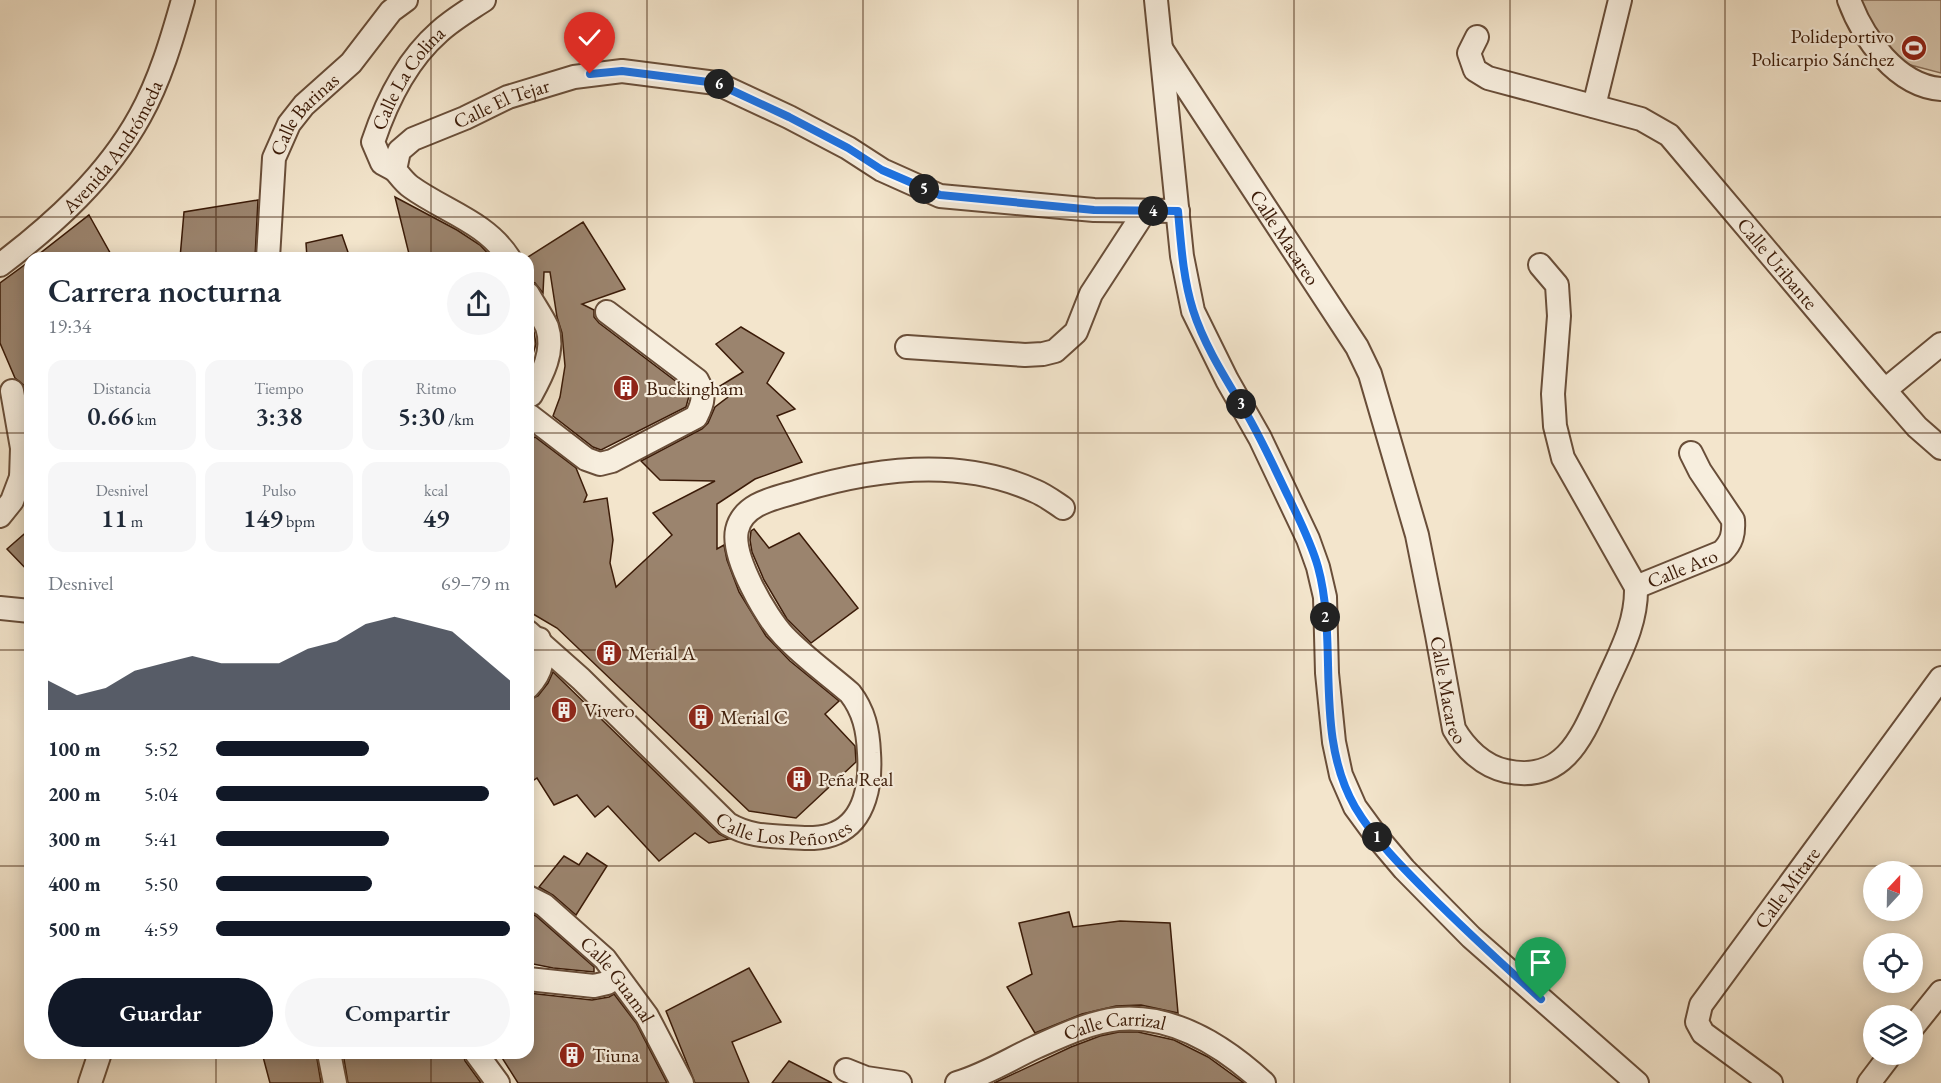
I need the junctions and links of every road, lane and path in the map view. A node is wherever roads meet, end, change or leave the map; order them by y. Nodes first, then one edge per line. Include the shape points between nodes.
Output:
1 (183, 0) edge
2 (406, 0) edge
3 (484, 0) edge
4 (1156, 0) edge
5 (1620, 0) edge
6 (1848, 0) edge
7 (1477, 37) dead end
8 (1162, 50) junction
9 (1941, 89) edge
10 (1594, 106) junction
11 (395, 170) junction
12 (1145, 211) junction
13 (1178, 211) junction
14 (268, 252) edge
15 (504, 252) edge
16 (0, 265) edge
17 (1540, 265) dead end
18 (534, 305) edge
19 (607, 312) dead end
20 (1941, 344) edge
21 (907, 347) dead end
22 (6, 384) edge
23 (1885, 390) junction
24 (534, 395) edge
25 (24, 401) edge
26 (534, 411) edge
27 (1941, 448) edge
28 (1691, 453) dead end
29 (24, 469) edge
30 (21, 478) junction
31 (1063, 508) dead end
32 (0, 516) edge
33 (1636, 587) junction
34 (0, 608) edge
35 (24, 610) edge
36 (534, 636) edge
37 (534, 637) edge
38 (534, 678) edge
39 (1941, 678) edge
40 (534, 900) edge
41 (617, 976) junction
42 (534, 980) edge
43 (1941, 992) edge
44 (1923, 1014) edge
45 (98, 1059) edge
46 (330, 1059) edge
47 (480, 1059) edge
48 (1883, 1065) edge
49 (846, 1070) dead end
50 (90, 1083) edge
51 (335, 1083) edge
52 (498, 1083) edge
53 (682, 1083) edge
54 (900, 1083) edge
55 (957, 1083) edge
56 (1264, 1083) edge
57 (1637, 1083) edge
58 (1771, 1083) edge
59 (1869, 1083) edge

1 - 16 street, Avenida Andrómeda via 156,82 129,134 79,197
2 - 14 street, Calle Barinas via 391,11 351,63 304,105 289,124 274,158
3 - 11 street, Calle La Colina via 426,45 383,111 373,142 382,163
4 - 8 street
5 - 10 street
6 - 9 street via 1880,56 1910,79
7 - 10 street, Calle Uribante via 1469,53 1475,70 1488,78
8 - 13 street
8 - 33 street, Calle Macareo via 1357,347 1370,374 1417,535 1450,711 1462,743 1499,770 1517,774 1534,774 1562,760 1581,736 1624,645 1632,624
10 - 23 street, Calle Uribante via 1641,119 1669,135
11 - 12 street, Calle El Tejar via 399,151 413,139 508,97 574,77 622,71 716,83 789,117 882,170 940,195
11 - 15 street via 409,187 473,223
12 - 13 street, Calle El Tejar
12 - 21 street via 1091,294 1076,332 1055,351 1025,355
13 - 57 street via 1182,256 1194,311 1260,438 1318,567 1324,597 1334,742 1341,775 1355,807 1404,870 1472,937
17 - 33 street via 1557,285 1553,394 1563,458
18 - 24 street via 547,328 549,350
19 - 26 street via 697,380 704,403 696,417 600,464 586,459
20 - 23 street
22 - 25 street
22 - 30 street via 22,448
23 - 27 street, Calle Uribante
28 - 33 street, Calle Aro via 1733,520 1730,544 1722,552
29 - 30 street
30 - 32 street via 12,501
31 - 36 street, Calle Los Peñones via 1021,485 980,475 926,470 832,481 776,497 744,515 736,532 736,544 756,593 783,635 850,693 864,716 869,784 851,824 826,836 756,835 729,824
34 - 35 street
37 - 38 street via 542,652 542,665
39 - 58 street, Calle Mitare via 1701,1005 1697,1022 1703,1033
40 - 41 street, Calle Guamal via 544,904 605,959
41 - 42 street via 594,986
41 - 53 street, Calle Guamal via 646,1016
43 - 44 street
45 - 50 street
46 - 51 street
47 - 52 street
48 - 59 street
49 - 54 street via 866,1078
55 - 56 street, Calle Carrizal via 1073,1032 1130,1019 1163,1023 1196,1035

